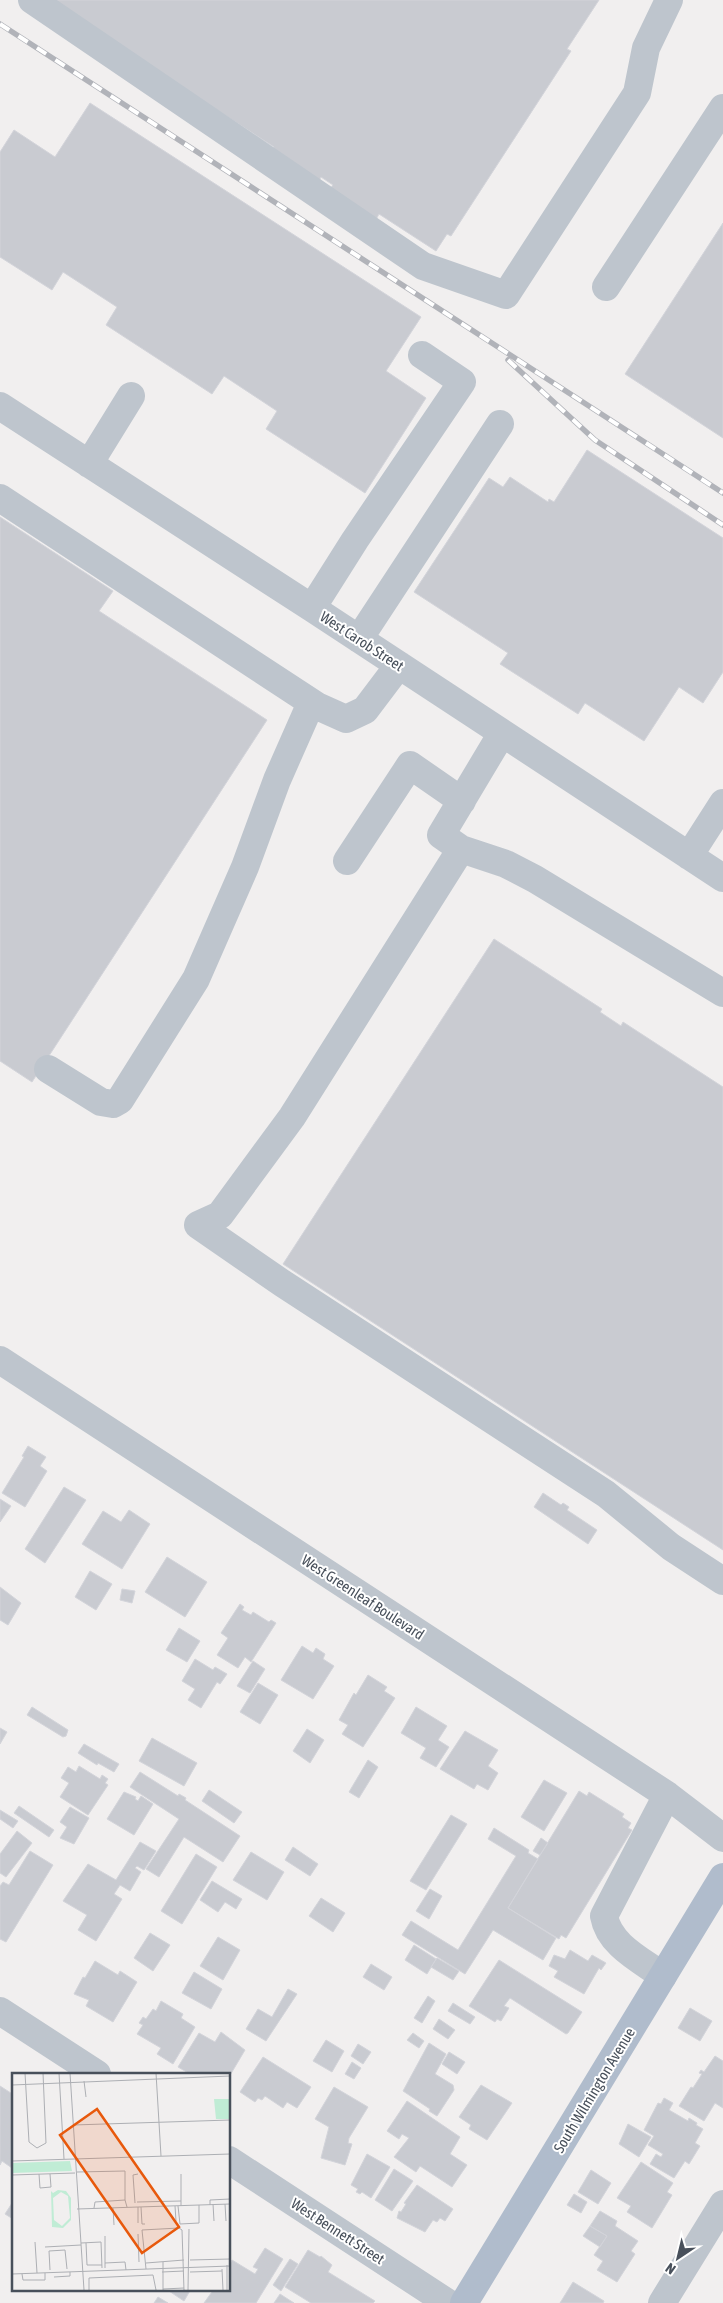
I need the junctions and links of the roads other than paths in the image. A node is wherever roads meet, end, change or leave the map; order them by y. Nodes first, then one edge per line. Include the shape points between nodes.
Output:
1 (32, 0) edge
2 (669, 0) edge
3 (723, 108) edge
4 (606, 287) dead end
5 (422, 355) dead end
6 (132, 396) dead end
7 (0, 406) edge
8 (500, 424) dead end
9 (89, 464) junction
10 (0, 498) edge
11 (312, 608) junction
12 (359, 639) junction
13 (399, 665) junction
14 (317, 706) junction
15 (502, 733) junction
16 (462, 801) junction
17 (723, 803) edge
18 (461, 849) junction
19 (689, 856) junction
20 (346, 861) dead end
21 (723, 878) edge
22 (723, 993) edge
23 (48, 1070) dead end
24 (0, 1360) edge
25 (723, 1581) edge
26 (667, 1795) junction
27 (723, 1838) edge
28 (723, 1877) edge
29 (663, 1976) junction
30 (0, 2011) edge
31 (95, 2073) edge
32 (230, 2161) edge
33 (723, 2204) edge
34 (448, 2303) edge
35 (464, 2303) edge
36 (662, 2303) edge

1 - 2 street via 423,266 506,295 637,93 646,48
3 - 4 street
5 - 11 street via 462,382
6 - 9 street
7 - 9 street, West Carob Street
8 - 12 street
9 - 11 street, West Carob Street
10 - 14 street
11 - 12 street, West Carob Street
12 - 13 street, West Carob Street
13 - 14 street via 365,710 346,719
13 - 15 street, West Carob Street
14 - 23 street via 307,712 196,979 120,1100 112,1104 102,1102
15 - 16 street
15 - 19 street, West Carob Street
16 - 18 street via 441,835
16 - 20 street via 410,765
17 - 19 street
18 - 22 street via 506,864 535,879
18 - 25 street via 292,1117 220,1214 198,1225 606,1494 671,1547
19 - 21 street, West Carob Street
24 - 26 street, West Greenleaf Boulevard
26 - 27 street, West Greenleaf Boulevard
26 - 29 street via 604,1916 606,1930 621,1946
28 - 29 main road, South Wilmington Avenue
29 - 35 main road, South Wilmington Avenue
30 - 31 street
32 - 34 street, West Bennett Street
33 - 36 street

